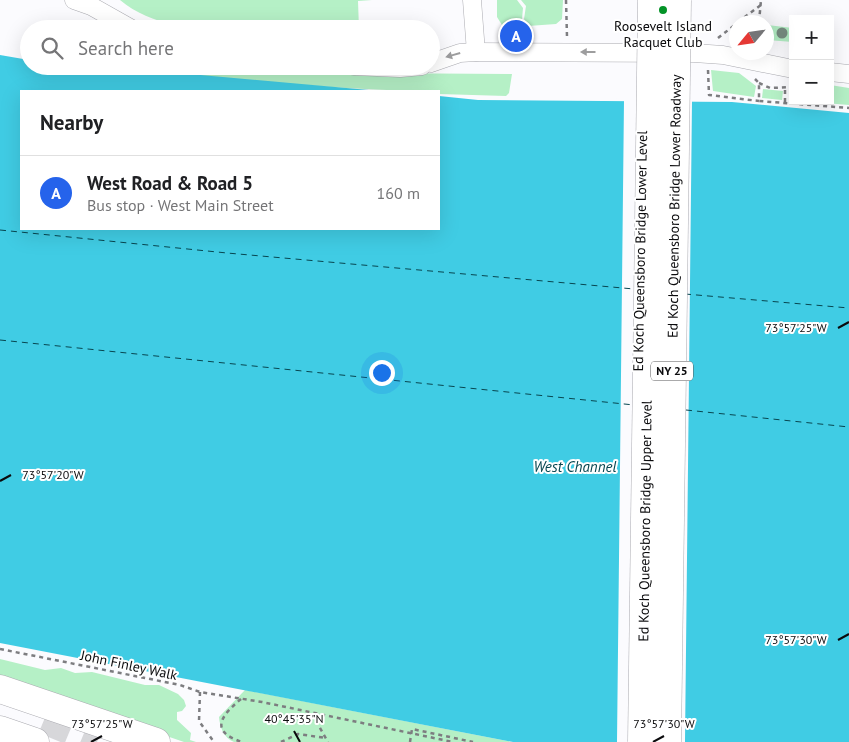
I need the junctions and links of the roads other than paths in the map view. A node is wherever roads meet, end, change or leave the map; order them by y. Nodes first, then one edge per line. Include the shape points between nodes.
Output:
1 (74, 0) edge
2 (472, 0) edge
3 (644, 0) edge
4 (652, 0) edge
5 (669, 0) edge
6 (677, 0) edge
7 (116, 20) edge
8 (476, 52) junction
9 (440, 60) edge
10 (789, 68) edge
11 (849, 71) edge
12 (834, 72) edge
13 (0, 689) edge
14 (0, 703) edge
15 (0, 730) edge
16 (40, 731) edge
17 (156, 742) edge
18 (634, 742) edge
19 (642, 742) edge
20 (660, 742) edge
21 (668, 742) edge

1 - 7 street
2 - 8 street
3 - 18 highway, Ed Koch Queensboro Bridge Lower Level / NY 25
4 - 19 highway, Ed Koch Queensboro Bridge Upper Level, bridge
5 - 20 highway, Ed Koch Queensboro Bridge Upper Level
6 - 21 highway, Ed Koch Queensboro Bridge Lower Roadway / NY 25, bridge
8 -> 9 street
10 -> 8 street via 723,55 694,53
11 - 12 street
13 - 17 highway
14 - 16 highway
15 - 16 highway

